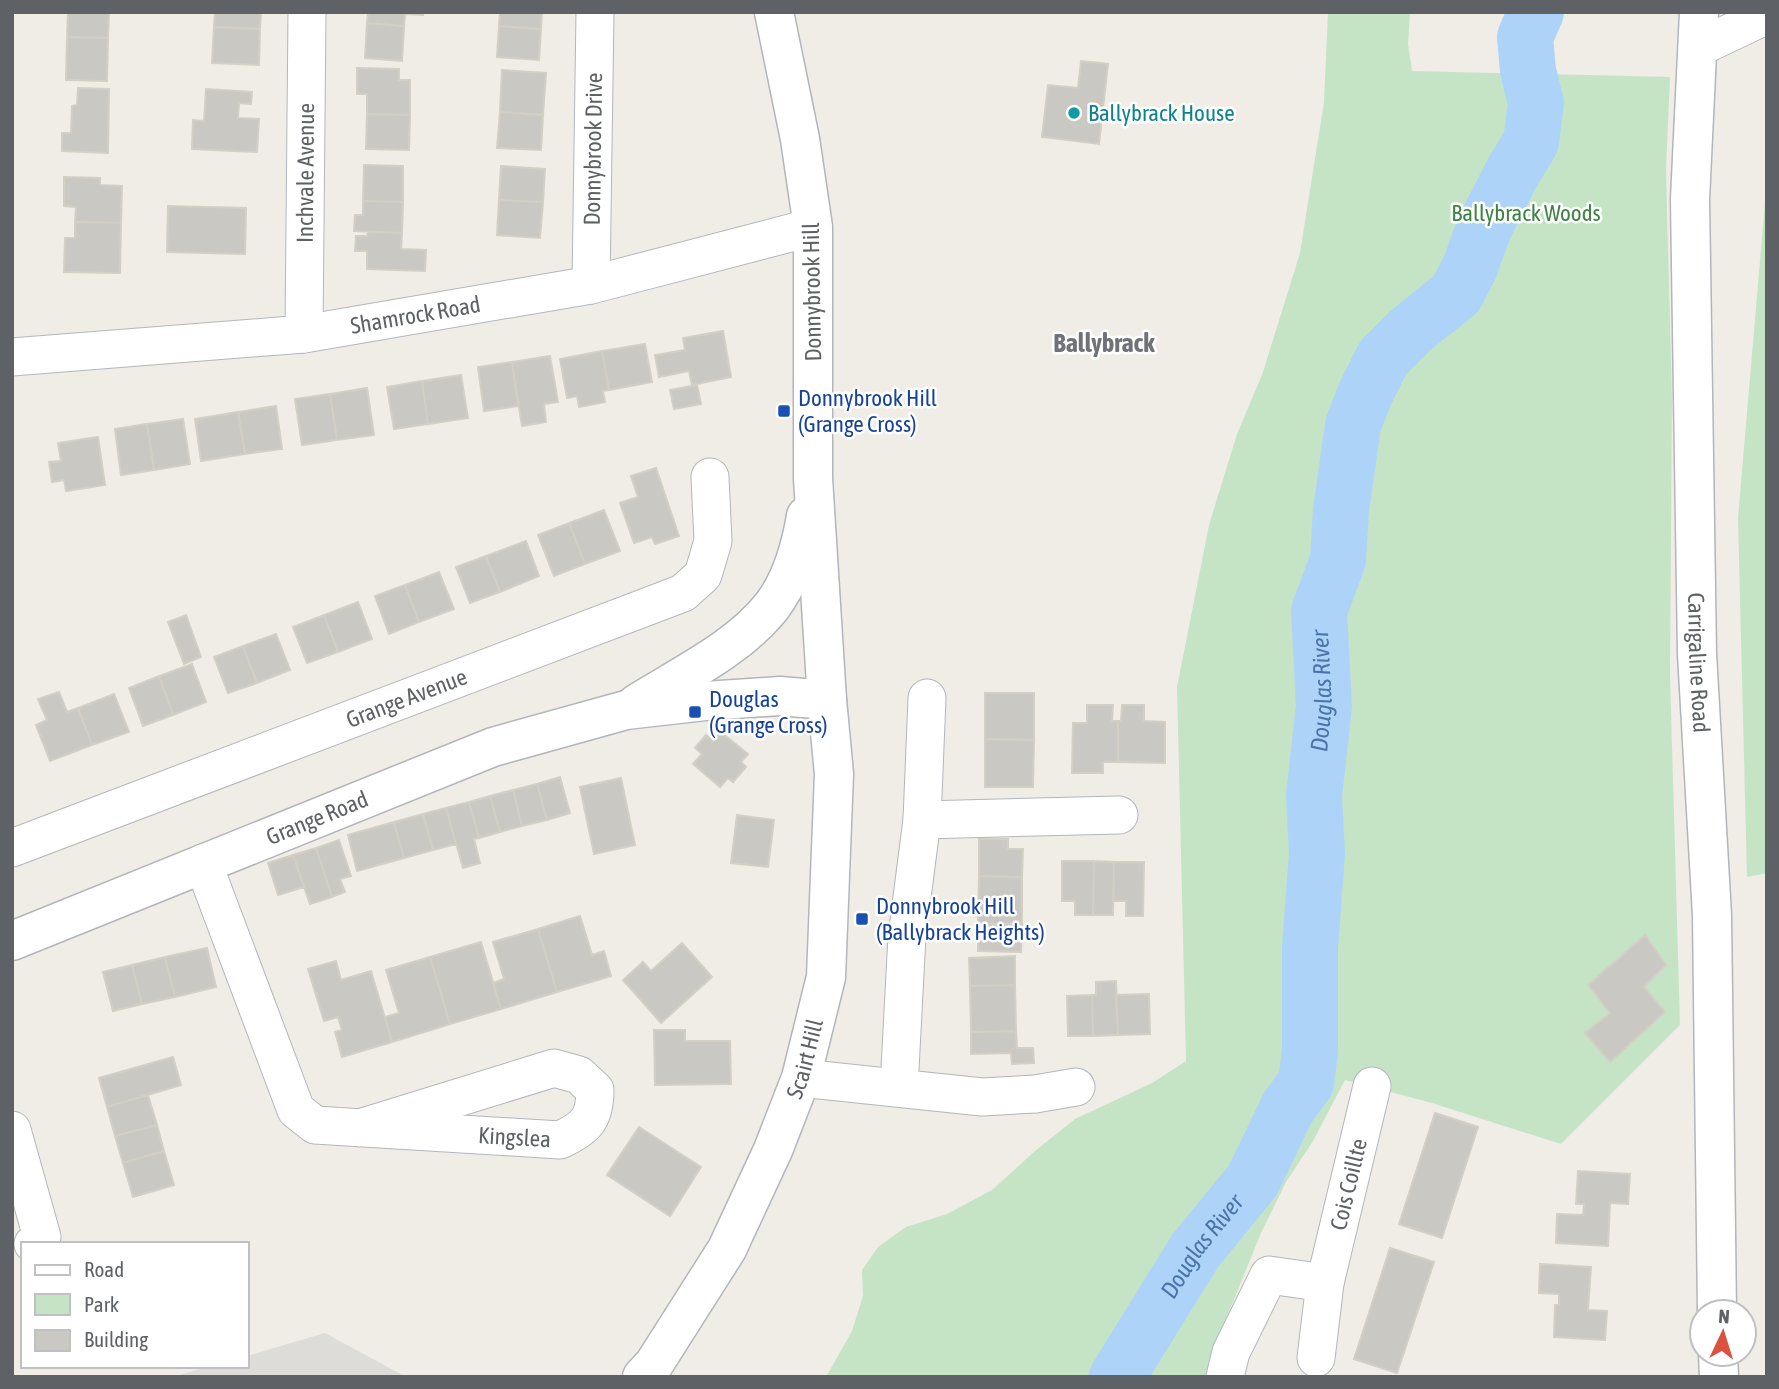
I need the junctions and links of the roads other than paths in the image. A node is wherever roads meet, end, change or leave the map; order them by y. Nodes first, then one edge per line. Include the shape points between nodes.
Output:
1 (307, 12) edge
2 (594, 12) edge
3 (774, 12) edge
4 (1767, 13) edge
5 (1699, 30) edge
6 (813, 227) junction
7 (592, 285) junction
8 (303, 334) junction
9 (12, 356) edge
10 (710, 477) dead end
11 (813, 478) junction
12 (927, 698) dead end
13 (827, 700) junction
14 (625, 710) junction
15 (1119, 815) dead end
16 (922, 820) junction
17 (12, 848) edge
18 (203, 863) junction
19 (12, 941) edge
20 (801, 1078) junction
21 (1372, 1086) dead end
22 (1076, 1087) dead end
23 (900, 1088) junction
24 (360, 1128) junction
25 (12, 1130) edge
26 (18, 1172) edge
27 (36, 1242) edge
28 (1325, 1283) junction
29 (1717, 1298) edge
30 (1316, 1358) dead end
31 (642, 1377) edge
32 (1225, 1377) edge

1 - 8 street, Inchvale Avenue
2 - 7 street, Donnybrook Drive
3 - 6 main road, Donnybrook Hill
4 - 5 street
5 - 29 main road, Carrigaline Road via 1690,198 1696,641 1712,915
6 - 7 street, Shamrock Road
6 - 11 main road, Donnybrook Hill
7 - 8 street, Shamrock Road
8 - 9 street, Shamrock Road
10 - 17 street, Grange Avenue via 713,541 703,575 683,593
11 - 13 main road, Donnybrook Hill
11 - 14 main road, Grange Road via 801,544 773,605 744,634
12 - 16 street
13 - 14 main road, Grange Road via 780,696
13 - 20 main road, Scairt Hill via 834,774 827,965
14 - 18 main road, Grange Road via 493,747
15 - 16 street
16 - 23 street via 906,936
18 - 19 main road, Grange Road
18 - 24 street, Kingslea via 296,1110 316,1125
20 - 23 street
20 - 31 main road, Scairt Hill via 727,1249
21 - 28 street, Cois Coillte
22 - 23 street via 982,1097
24 - 24 street, Kingslea via 554,1068 579,1075 595,1090 595,1109 579,1131 560,1140
25 - 26 street
26 - 27 street via 42,1237
28 - 30 street, Cois Coillte
28 - 32 street via 1269,1275 1231,1352

